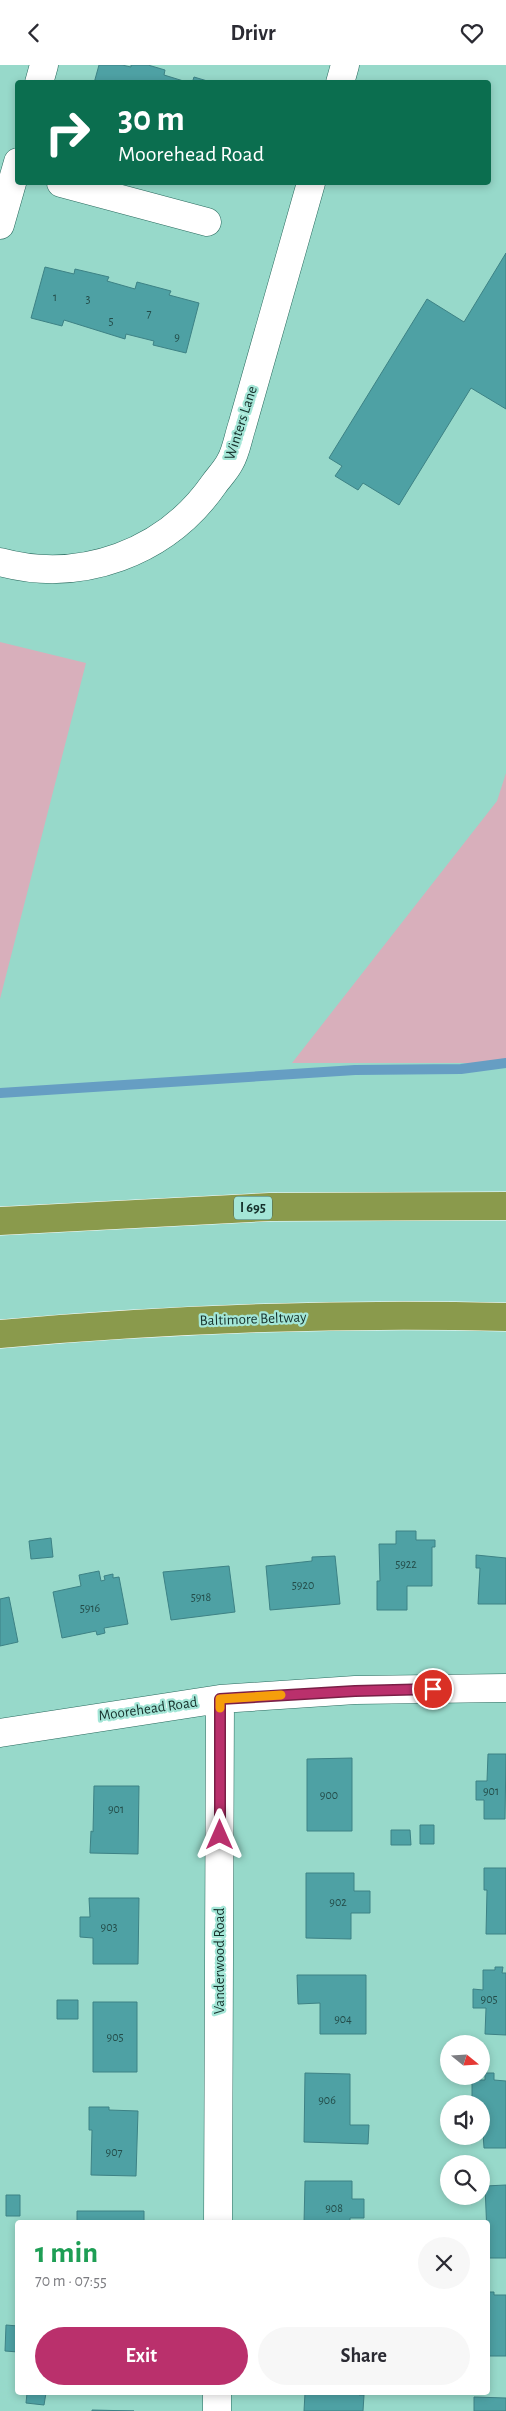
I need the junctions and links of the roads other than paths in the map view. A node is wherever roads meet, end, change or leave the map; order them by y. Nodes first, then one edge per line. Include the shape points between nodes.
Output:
1 (44, 65) edge
2 (344, 65) edge
3 (40, 80) edge
4 (341, 80) edge
5 (15, 174) edge
6 (68, 185) edge
7 (310, 185) edge
8 (207, 222) dead end
9 (0, 225) edge
10 (0, 562) edge
11 (506, 1206) edge
12 (0, 1221) edge
13 (506, 1317) edge
14 (0, 1334) edge
15 (506, 1688) edge
16 (220, 1699) junction
17 (0, 1733) edge
18 (218, 2220) edge
19 (217, 2395) edge
20 (217, 2411) edge

1 - 3 street
2 - 4 street
5 - 9 street
6 - 8 street
7 - 10 street, Winters Lane via 230,462 201,503 145,547 113,561 77,569 42,569
11 - 12 highway, I 695 via 270,1207
13 - 14 highway, Baltimore Beltway via 277,1317 88,1326
15 - 16 street, Moorehead Road via 355,1691
16 - 17 street, Moorehead Road
16 - 18 street, Vanderwood Road
19 - 20 street

